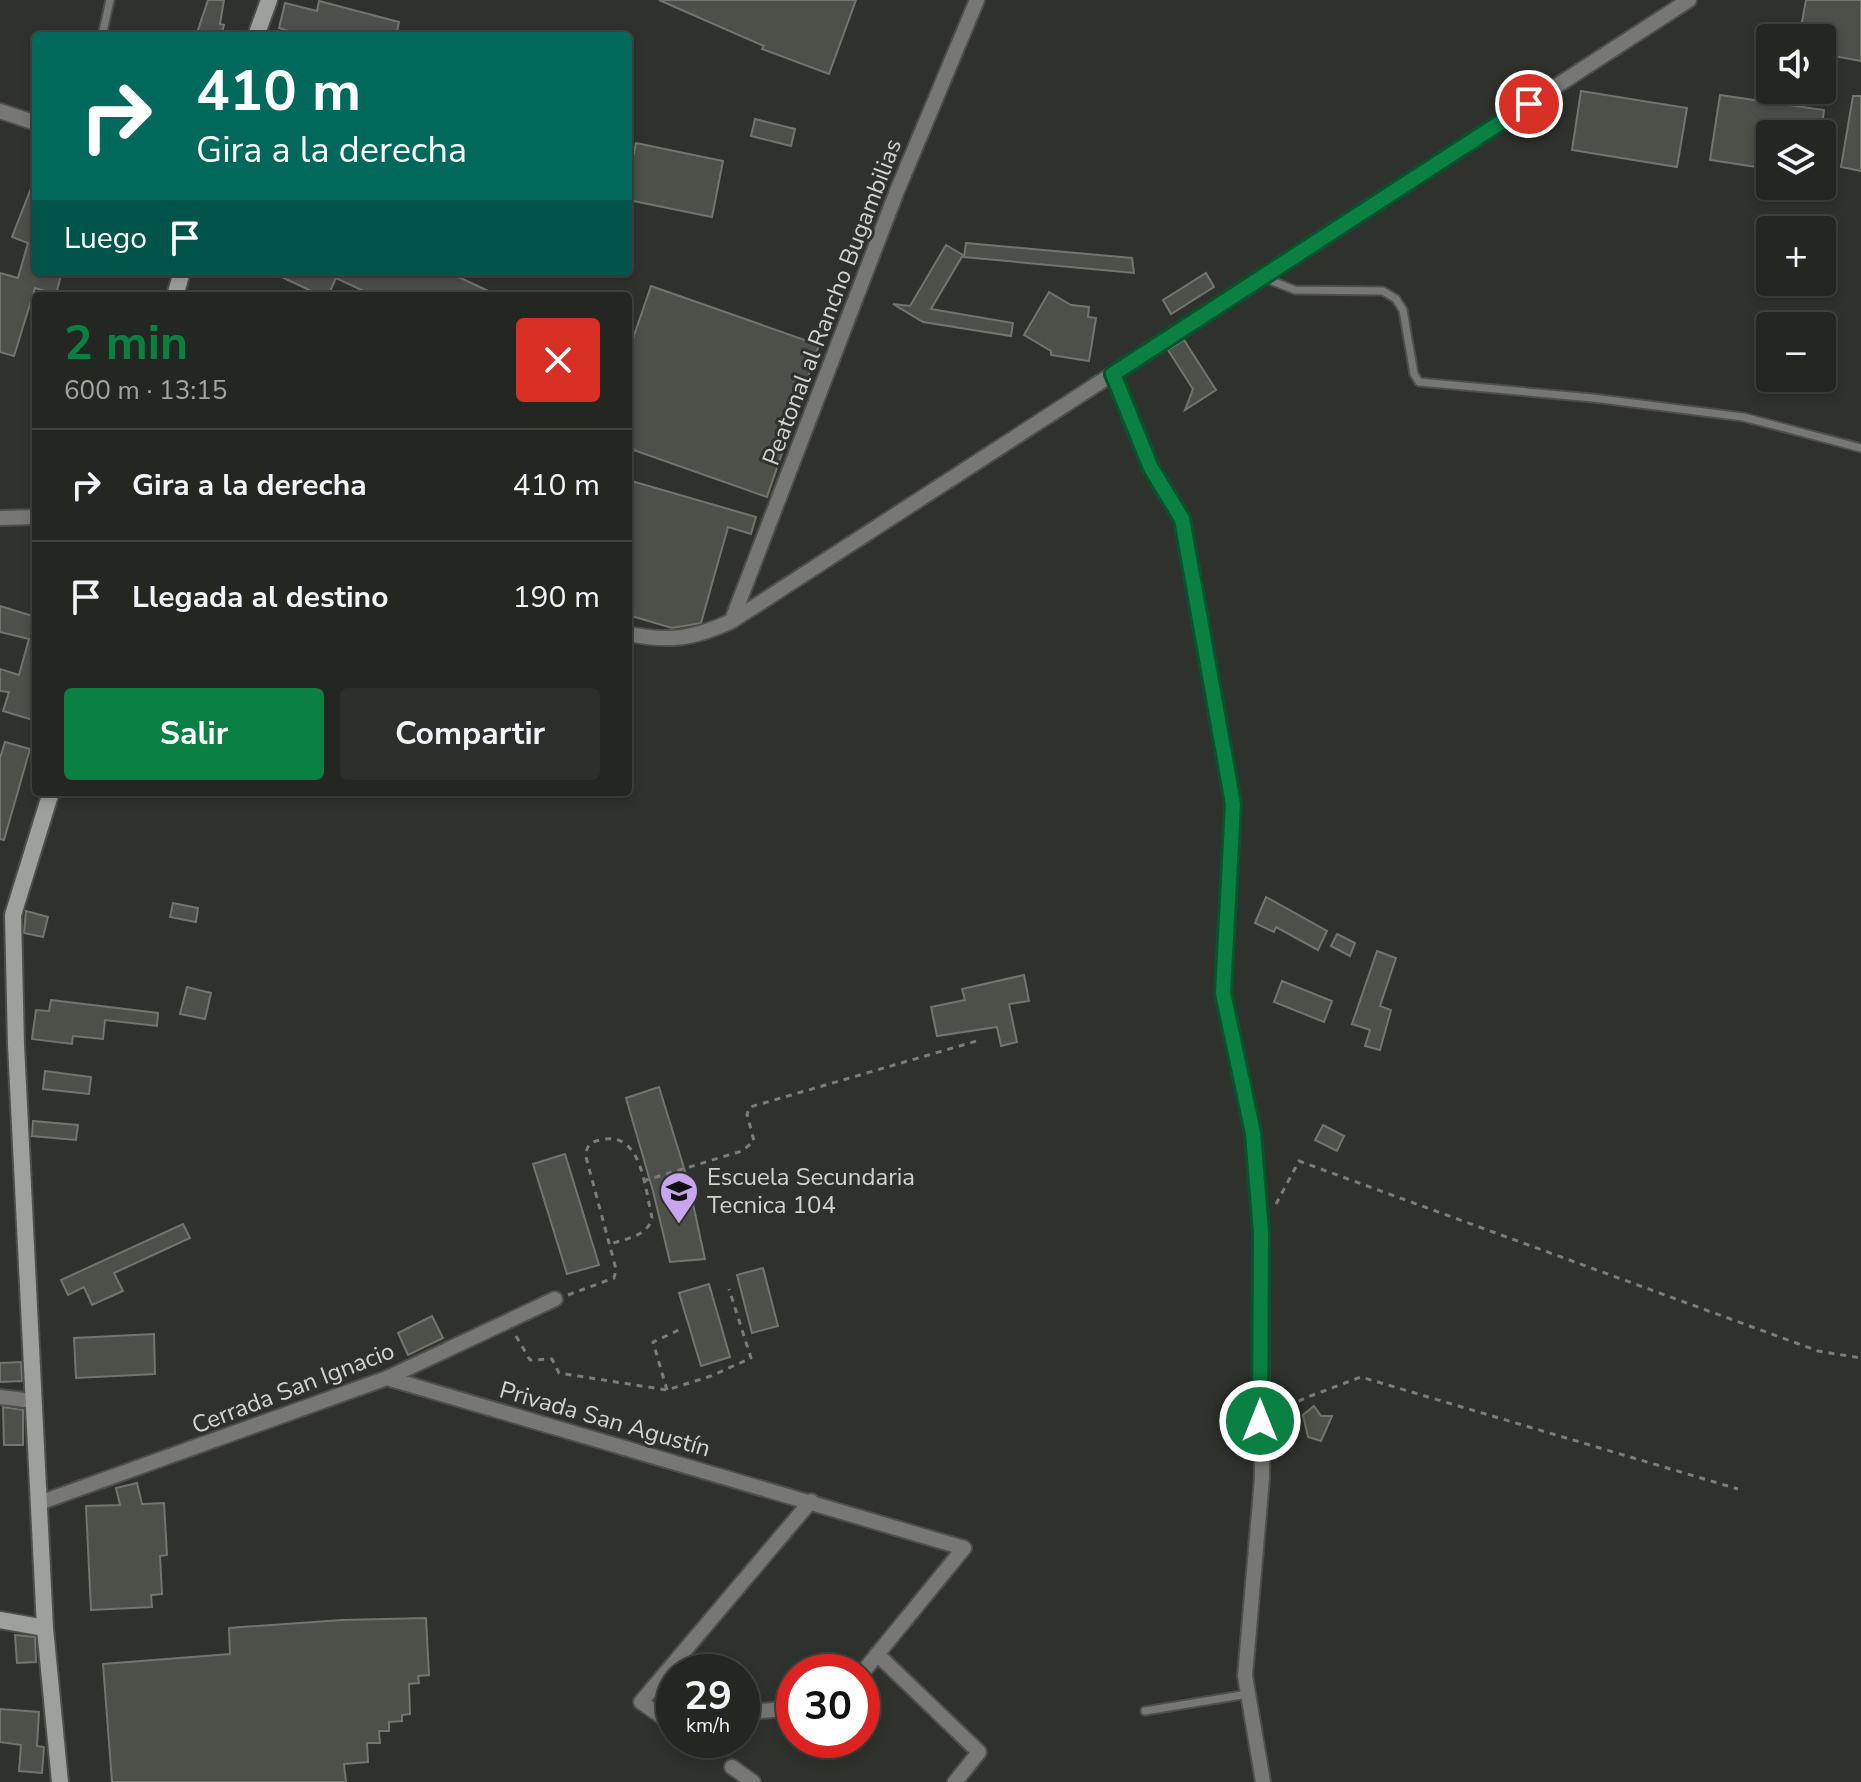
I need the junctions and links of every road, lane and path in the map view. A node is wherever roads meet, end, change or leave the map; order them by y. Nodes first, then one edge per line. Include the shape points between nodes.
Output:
1 (110, 0) edge
2 (269, 0) edge
3 (977, 0) edge
4 (1689, 0) edge
5 (103, 32) edge
6 (257, 32) edge
7 (0, 111) edge
8 (32, 122) edge
9 (1262, 277) junction
10 (1113, 374) junction
11 (1861, 448) edge
12 (32, 517) edge
13 (0, 518) edge
14 (732, 621) junction
15 (632, 634) edge
16 (50, 796) edge
17 (980, 1040) dead end
18 (643, 1181) junction
19 (1261, 1232) junction
20 (611, 1244) junction
21 (729, 1289) dead end
22 (555, 1299) joint
23 (509, 1322) junction
24 (681, 1329) dead end
25 (1861, 1358) edge
26 (387, 1378) junction
27 (667, 1390) junction
28 (0, 1397) edge
29 (33, 1401) junction
30 (1260, 1421) junction
31 (1738, 1489) dead end
32 (811, 1501) junction
33 (39, 1503) junction
34 (0, 1620) edge
35 (45, 1628) junction
36 (682, 1654) edge
37 (877, 1654) edge
38 (880, 1657) edge
39 (656, 1684) edge
40 (1248, 1694) junction
41 (1145, 1711) dead end
42 (656, 1713) edge
43 (732, 1767) dead end
44 (60, 1782) edge
45 (753, 1782) edge
46 (955, 1782) edge
47 (1263, 1782) edge

1 - 5 lane
2 - 6 main road
3 - 14 street, Peatonal al Rancho Bugambilias via 897,191
4 - 9 street
7 - 8 street
9 - 10 street
9 - 11 lane via 1295,290 1383,291 1396,299 1419,382 1743,417
10 - 14 street
10 - 19 street via 1151,468 1182,519 1233,804 1223,993 1253,1133
12 - 13 street
14 - 15 street via 677,640
16 - 29 main road via 13,915
17 - 18 path via 750,1107 754,1141 742,1151
18 - 20 path via 650,1227
18 - 20 path via 627,1143 607,1138 589,1144 587,1165
19 - 25 path via 1299,1161 1818,1351
19 - 30 street
20 - 22 path via 614,1278
21 - 27 path via 751,1358
22 - 23 street, Cerrada San Ignacio
23 - 26 street, Cerrada San Ignacio
23 - 27 path via 530,1360 552,1359 559,1373
24 - 27 path via 653,1342
26 - 32 street, Privada San Agustín
26 - 33 street, Cerrada San Ignacio
28 - 29 street
29 - 33 main road
30 - 31 path via 1361,1377
30 - 40 street via 1262,1478 1245,1676
32 - 36 street
32 - 37 street, Privada San Agustín via 964,1548
33 - 35 main road
34 - 35 main road
35 - 44 main road
38 - 46 street via 979,1752
39 - 42 street via 641,1702
40 - 41 lane
40 - 47 street
43 - 45 street

